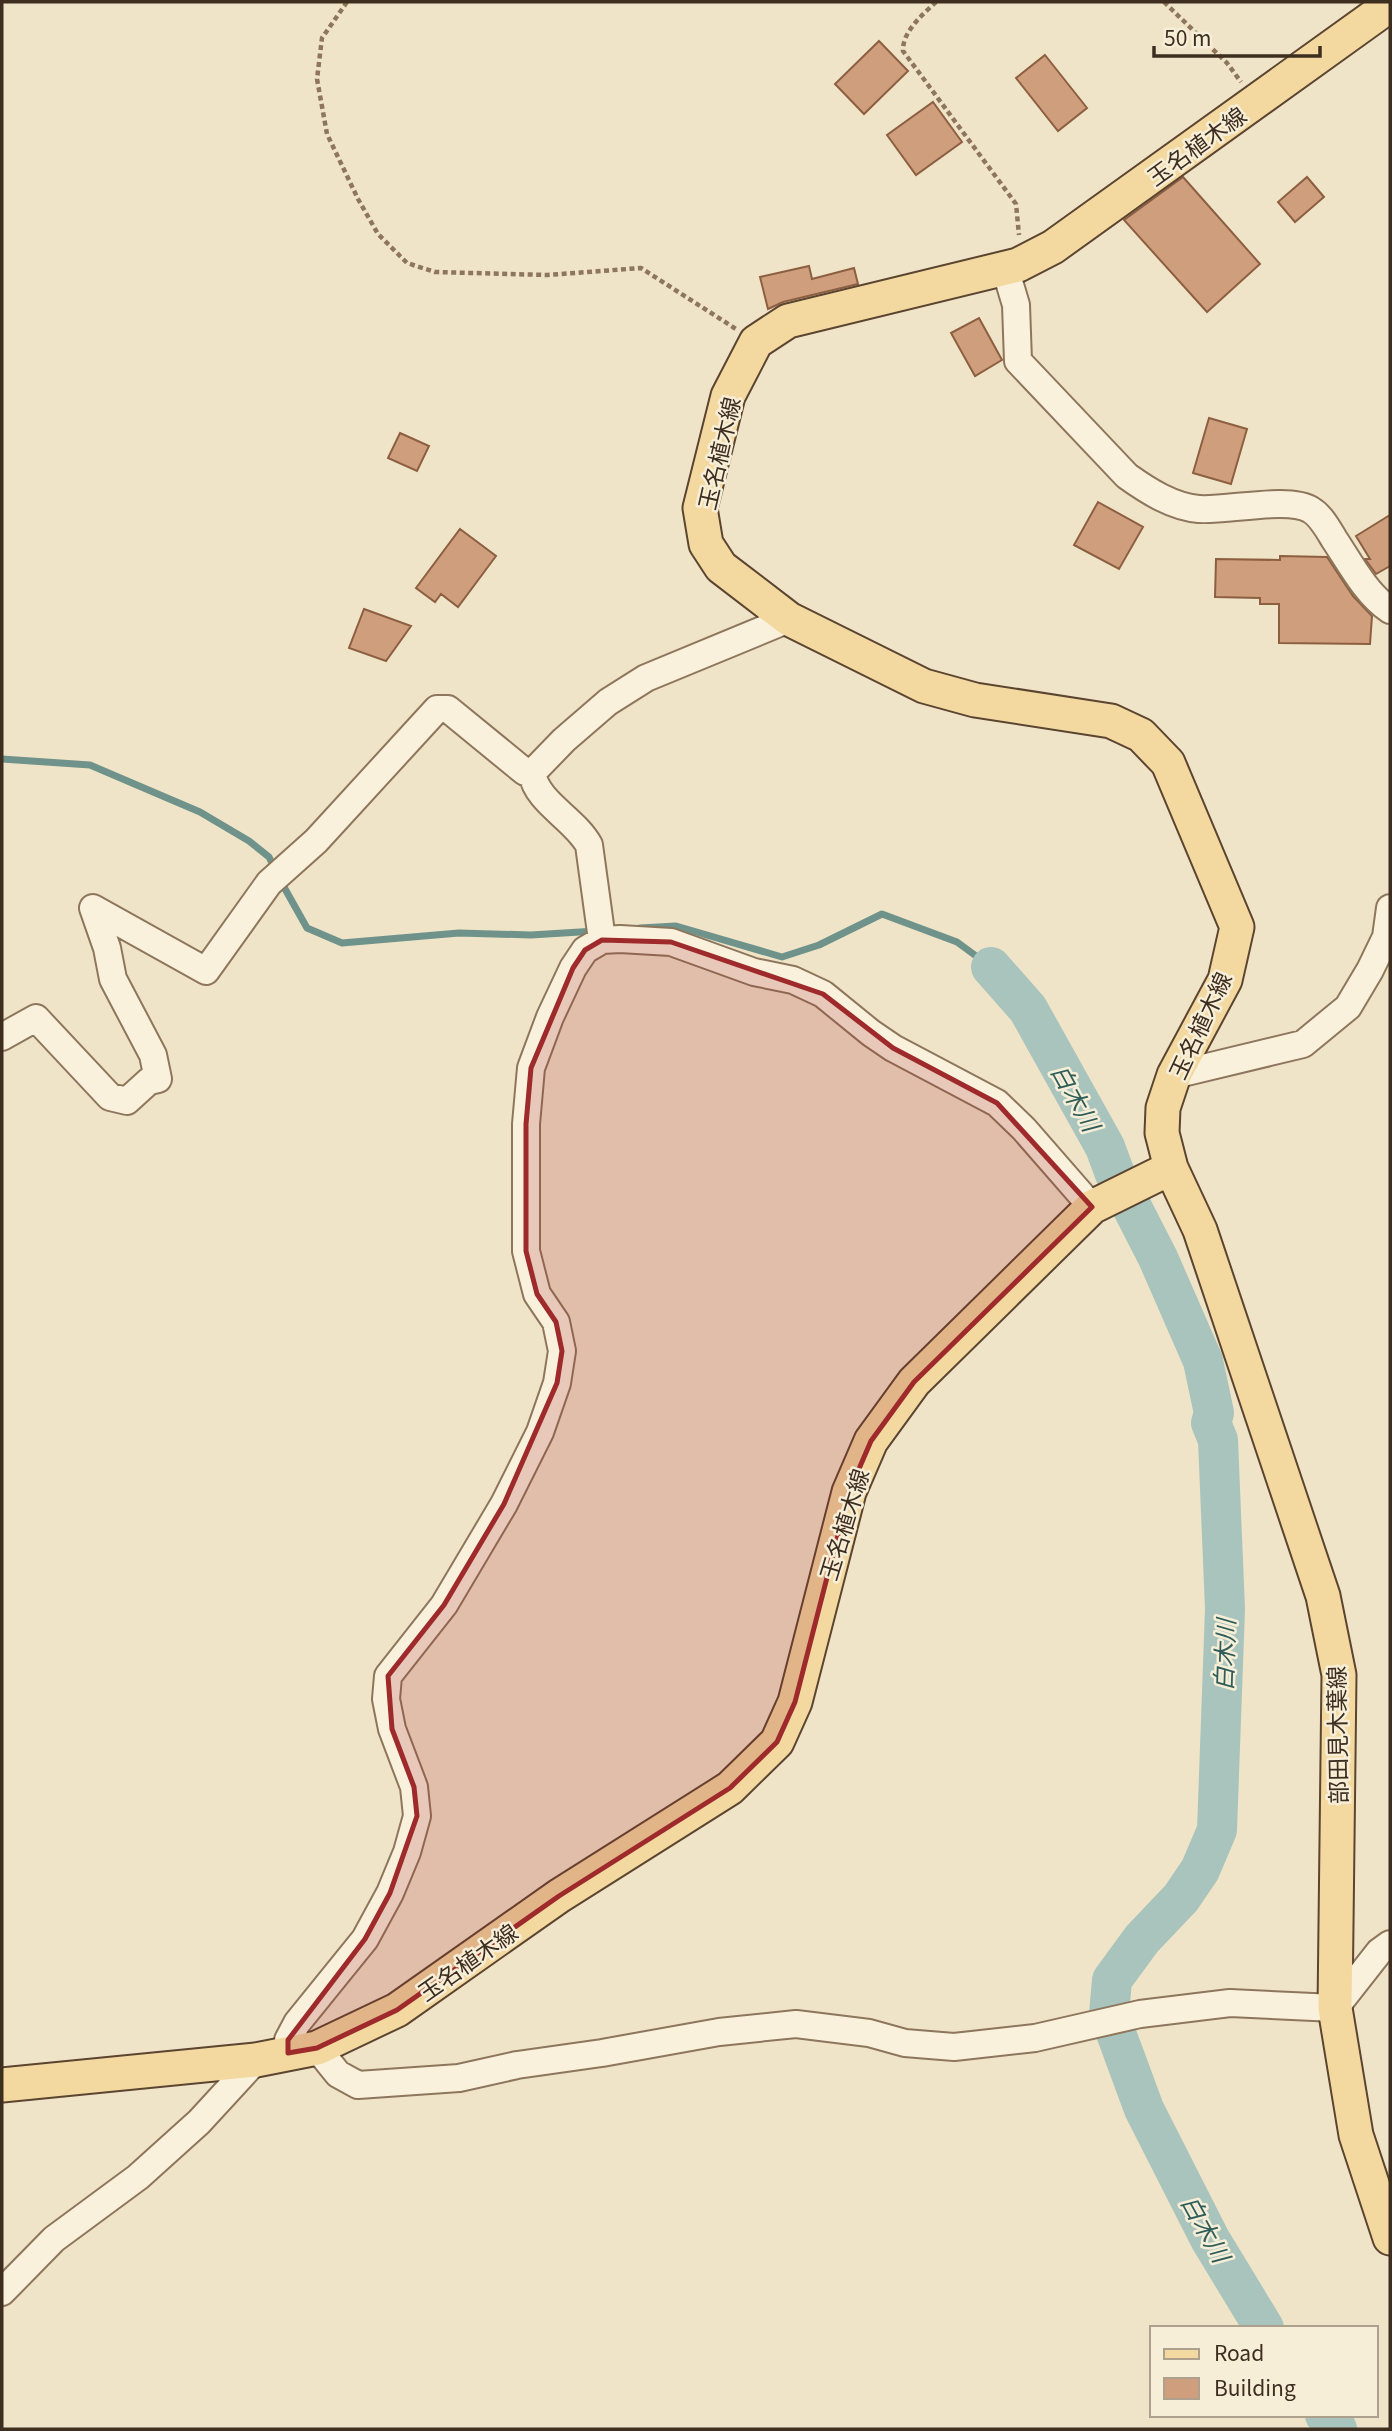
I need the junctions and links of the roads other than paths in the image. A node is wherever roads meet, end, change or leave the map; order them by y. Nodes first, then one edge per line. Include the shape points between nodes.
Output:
1 (1390, 5) edge
2 (1011, 266) junction
3 (1390, 610) edge
4 (789, 619) junction
5 (532, 773) junction
6 (1390, 908) edge
7 (601, 928) junction
8 (2, 1037) edge
9 (1174, 1075) junction
10 (1171, 1168) junction
11 (1098, 1204) junction
12 (1390, 1944) edge
13 (1335, 2008) junction
14 (303, 2051) junction
15 (256, 2060) junction
16 (2, 2085) edge
17 (1390, 2238) edge
18 (2, 2292) edge

1 - 2 main road, 玉名植木線 via 1053,247
2 - 3 street via 1018,362 1127,476 1147,490 1196,509 1289,504 1311,509 1380,603
2 - 4 main road, 玉名植木線 via 789,321 756,342 728,396 701,508 706,544 721,567
4 - 5 street via 646,678 608,702
4 - 9 main road, 玉名植木線 via 924,686 975,700 1111,721 1140,735 1168,764 1237,927 1225,979
5 - 7 street via 534,787 582,832 589,845
5 - 8 street via 448,709 437,709 316,841 277,876 206,971 93,908 113,979 153,1055 158,1079 149,1081 127,1101 110,1097 36,1018
6 - 9 street via 1386,937 1348,1007 1303,1044
7 - 11 street via 620,939 671,942 824,994 893,1048 997,1103
7 - 14 street via 573,968 531,1068 526,1251 537,1293 556,1322 562,1351 558,1383 540,1432 504,1504 444,1605 388,1675 386,1699 392,1729 414,1787 417,1816 390,1893 365,1939 288,2040
9 - 10 main road, 玉名植木線 via 1163,1108 1162,1133
10 - 11 main road, 玉名植木線
10 - 13 main road, 部田見木葉線 via 1200,1230 1323,1596 1339,1675
11 - 14 main road, 玉名植木線 via 914,1382 871,1441 849,1492 795,1702 777,1742 730,1788 559,1896 397,2010
12 - 13 street
13 - 14 street via 1230,2003 1140,2014 1035,2038 954,2047 796,2024 719,2032 459,2078 358,2085
13 - 17 main road, 部田見木葉線 via 1356,2135
14 - 15 main road, 玉名植木線
15 - 16 main road, 玉名植木線
15 - 18 street via 189,2131 138,2177 54,2239

